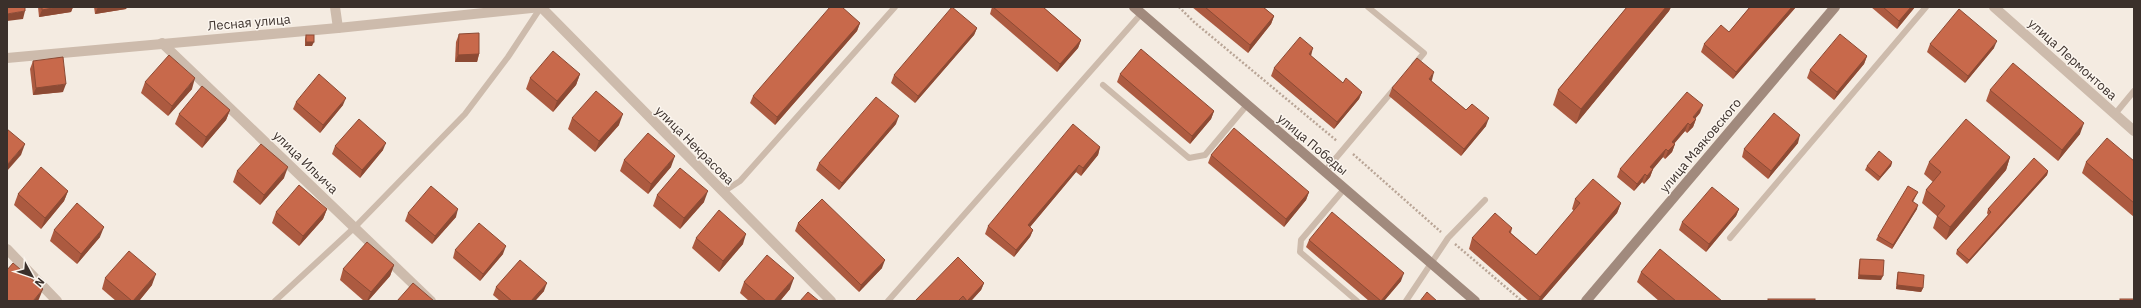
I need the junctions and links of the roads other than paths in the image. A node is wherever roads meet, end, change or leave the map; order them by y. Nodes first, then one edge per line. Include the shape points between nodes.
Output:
1 (335, 7) edge
2 (541, 7) edge
3 (895, 7) edge
4 (1368, 7) edge
5 (1835, 7) edge
6 (1926, 7) edge
7 (1994, 7) edge
8 (1141, 9) edge
9 (338, 28) junction
10 (162, 43) junction
11 (7, 58) edge
12 (1409, 70) edge
13 (1399, 82) edge
14 (1103, 85) dead end
15 (2134, 91) edge
16 (1247, 105) junction
17 (2115, 114) junction
18 (2134, 131) edge
19 (1325, 171) junction
20 (1344, 188) junction
21 (722, 192) junction
22 (1485, 200) dead end
23 (355, 227) junction
24 (1730, 238) dead end
25 (7, 249) edge
26 (1431, 263) junction
27 (57, 301) edge
28 (275, 301) edge
29 (431, 301) edge
30 (831, 301) edge
31 (888, 301) edge
32 (1357, 301) edge
33 (1406, 301) edge
34 (1475, 301) edge
35 (1586, 301) edge

1 - 9 street
2 - 9 street, Лесная улица
2 - 21 street, улица Некрасова
2 - 23 lane via 508,57 465,114
3 - 21 lane via 740,181
4 - 12 lane via 1424,52
5 - 35 street, улица Маяковского
6 - 24 lane
7 - 17 street, улица Лермонтова
8 - 16 street, улица Победы
8 - 31 lane
9 - 10 street, Лесная улица
10 - 11 street, Лесная улица
10 - 23 street, улица Ильича
13 - 19 lane
14 - 16 lane via 1189,158 1205,155
15 - 17 lane
16 - 19 street, улица Победы
17 - 18 street, улица Лермонтова
19 - 20 street, улица Победы
20 - 26 street, улица Победы
20 - 32 lane via 1301,240 1300,252
21 - 30 street, улица Некрасова
22 - 26 lane via 1448,238
23 - 28 lane
23 - 29 street, улица Ильича
25 - 27 street
26 - 33 lane
26 - 34 street, улица Победы

